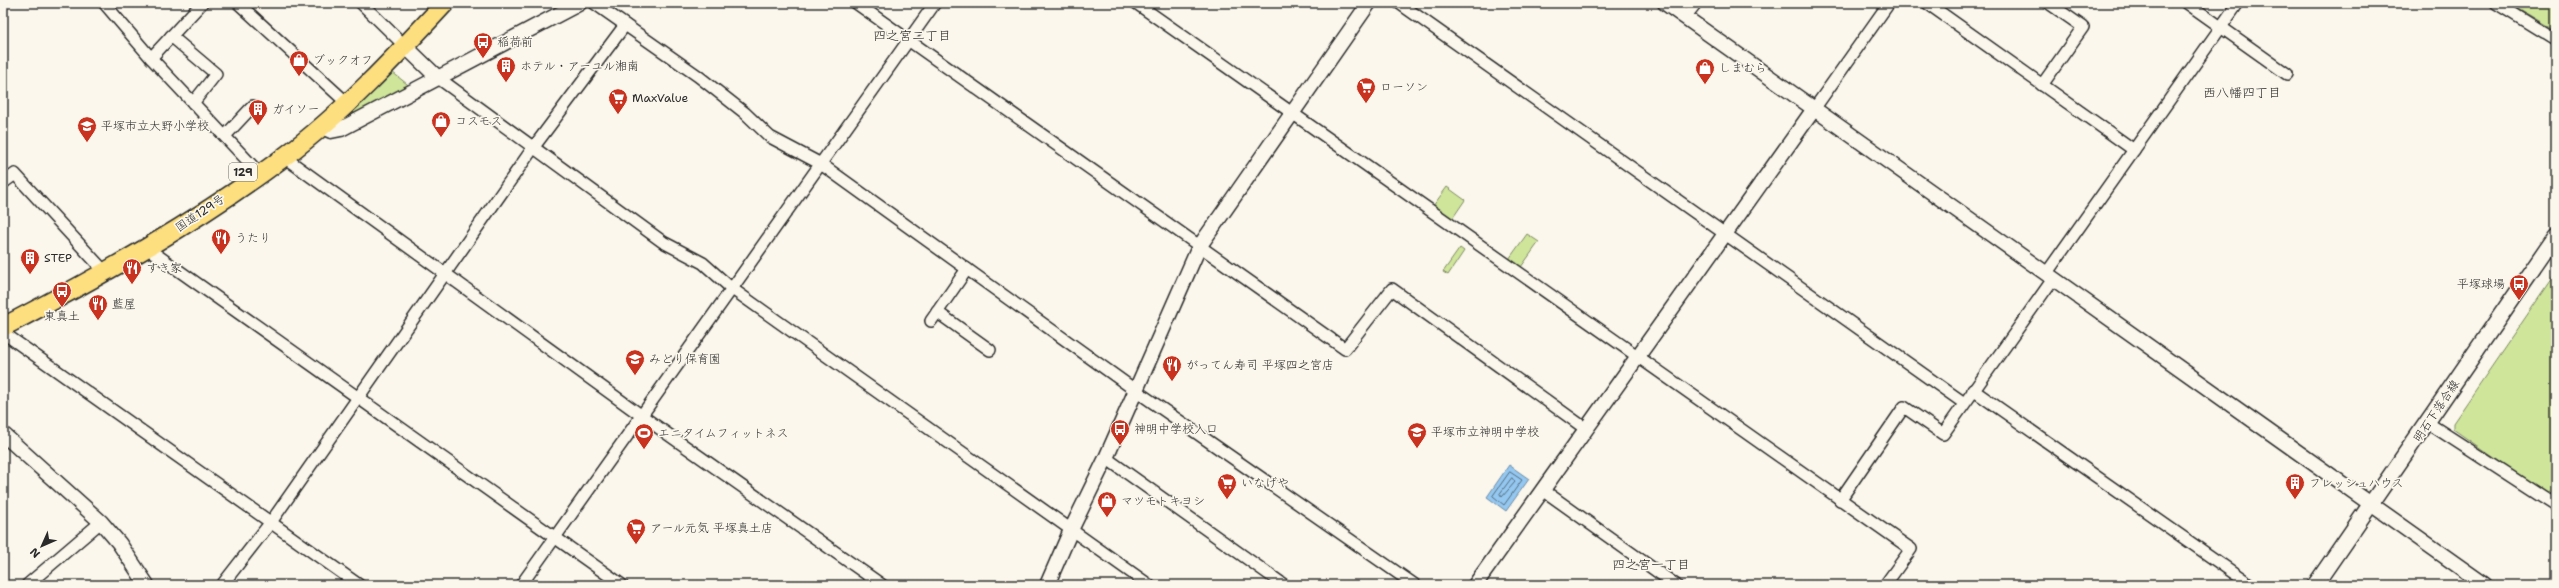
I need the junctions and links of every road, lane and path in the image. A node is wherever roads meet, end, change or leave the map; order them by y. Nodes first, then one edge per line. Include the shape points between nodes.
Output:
1 (104, 3) edge
2 (202, 3) edge
3 (238, 3) edge
4 (361, 3) edge
5 (430, 3) edge
6 (445, 3) edge
7 (580, 3) edge
8 (594, 3) edge
9 (856, 3) edge
10 (935, 3) edge
11 (1136, 3) edge
12 (1369, 3) edge
13 (1399, 3) edge
14 (1665, 3) edge
15 (1696, 3) edge
16 (1889, 3) edge
17 (1927, 3) edge
18 (2052, 3) edge
19 (2187, 3) edge
20 (2238, 3) edge
21 (2496, 3) edge
22 (1685, 18) junction
23 (624, 25) junction
24 (2221, 28) junction
25 (171, 36) junction
26 (909, 40) junction
27 (2556, 40) edge
28 (401, 42) junction
29 (151, 58) junction
30 (2287, 74) dead end
31 (437, 77) junction
32 (2042, 85) junction
33 (342, 98) junction
34 (193, 103) junction
35 (253, 106) dead end
36 (1814, 109) junction
37 (1292, 114) junction
38 (320, 126) junction
39 (225, 136) junction
40 (533, 148) junction
41 (2134, 150) junction
42 (284, 157) junction
43 (821, 164) junction
44 (256, 170) junction
45 (3, 183) edge
46 (1725, 234) junction
47 (2556, 235) edge
48 (1199, 247) junction
49 (147, 248) junction
50 (101, 268) junction
51 (967, 269) junction
52 (447, 274) junction
53 (2050, 277) junction
54 (731, 288) junction
55 (3, 315) edge
56 (4, 330) edge
57 (990, 350) dead end
58 (1637, 358) junction
59 (1135, 390) junction
60 (1973, 390) junction
61 (358, 397) junction
62 (1964, 403) junction
63 (642, 416) junction
64 (2428, 423) junction
65 (1586, 429) junction
66 (3, 434) edge
67 (1106, 458) junction
68 (1543, 490) junction
69 (1840, 500) junction
70 (2371, 504) junction
71 (2556, 506) edge
72 (101, 522) junction
73 (271, 522) junction
74 (1071, 530) junction
75 (556, 538) junction
76 (27, 585) edge
77 (147, 585) edge
78 (222, 585) edge
79 (359, 585) edge
80 (521, 585) edge
81 (622, 585) edge
82 (882, 585) edge
83 (1047, 585) edge
84 (1149, 585) edge
85 (1284, 585) edge
86 (1415, 585) edge
87 (1475, 585) edge
88 (1676, 585) edge
89 (1885, 585) edge
90 (2251, 585) edge
91 (2315, 585) edge
92 (2485, 585) edge

1 - 29 street
2 - 25 street
3 - 33 street
4 - 28 street
5 - 28 highway, 国道129号 / 129
6 - 28 highway, 国道129号 / 129
7 - 31 street
8 - 23 street
9 - 26 street
10 - 26 street
11 - 37 street
12 - 37 street
13 - 46 street
14 - 22 street
15 - 22 street
16 - 36 street
17 - 32 street
18 - 32 street via 2050,4 2083,27
19 - 24 street
20 - 24 street
21 - 27 street
22 - 36 street
23 - 40 street
23 - 43 street via 698,76 770,137
24 - 30 street
24 - 41 street
25 - 29 street
25 - 34 street via 216,74
26 - 43 street
26 - 48 street
28 - 31 street
28 - 33 highway, 国道129号 / 129
29 - 34 street
31 - 38 street via 341,129 332,131
31 - 40 street
32 - 41 street
33 - 38 highway, 国道129号 / 129
33 - 44 highway, 国道129号 / 129 via 303,126
34 - 39 street
35 - 39 street
36 - 46 street
36 - 53 street
37 - 48 street
37 - 58 street
38 - 42 highway, 国道129号 / 129
39 - 44 street
40 - 52 street
40 - 54 street via 663,242 704,262
41 - 53 street
42 - 44 highway, 国道129号 / 129
42 - 52 street
43 - 51 street
43 - 54 street
44 - 49 highway, 国道129号 / 129
44 - 50 highway, 国道129号 / 129 via 214,192
45 - 50 street via 15,174
46 - 58 street
46 - 62 street
47 - 64 main road, 明石下落合線
48 - 59 street
48 - 65 street via 1345,350 1392,289
49 - 50 highway, 国道129号 / 129
49 - 61 street
50 - 55 highway, 国道129号 / 129
50 - 56 highway, 国道129号 / 129
51 - 57 street via 934,316
51 - 59 street
52 - 61 street
52 - 63 street
53 - 60 street
53 - 70 street
54 - 63 street
54 - 74 street
56 - 73 street
58 - 65 street
58 - 69 street
59 - 67 street
59 - 86 street
60 - 62 street
60 - 90 street
61 - 73 street
61 - 75 street
62 - 69 street via 1943,434 1904,407
63 - 75 street
63 - 82 street
64 - 70 main road, 明石下落合線
64 - 71 street
65 - 68 street
66 - 72 street
67 - 74 street
67 - 85 street
68 - 87 street
68 - 88 street
69 - 89 street via 1911,549
70 - 91 main road, 明石下落合線
70 - 92 street
72 - 76 street
72 - 77 street via 119,543
73 - 78 street
73 - 79 street
74 - 83 street
74 - 84 street
75 - 80 street
75 - 81 street

